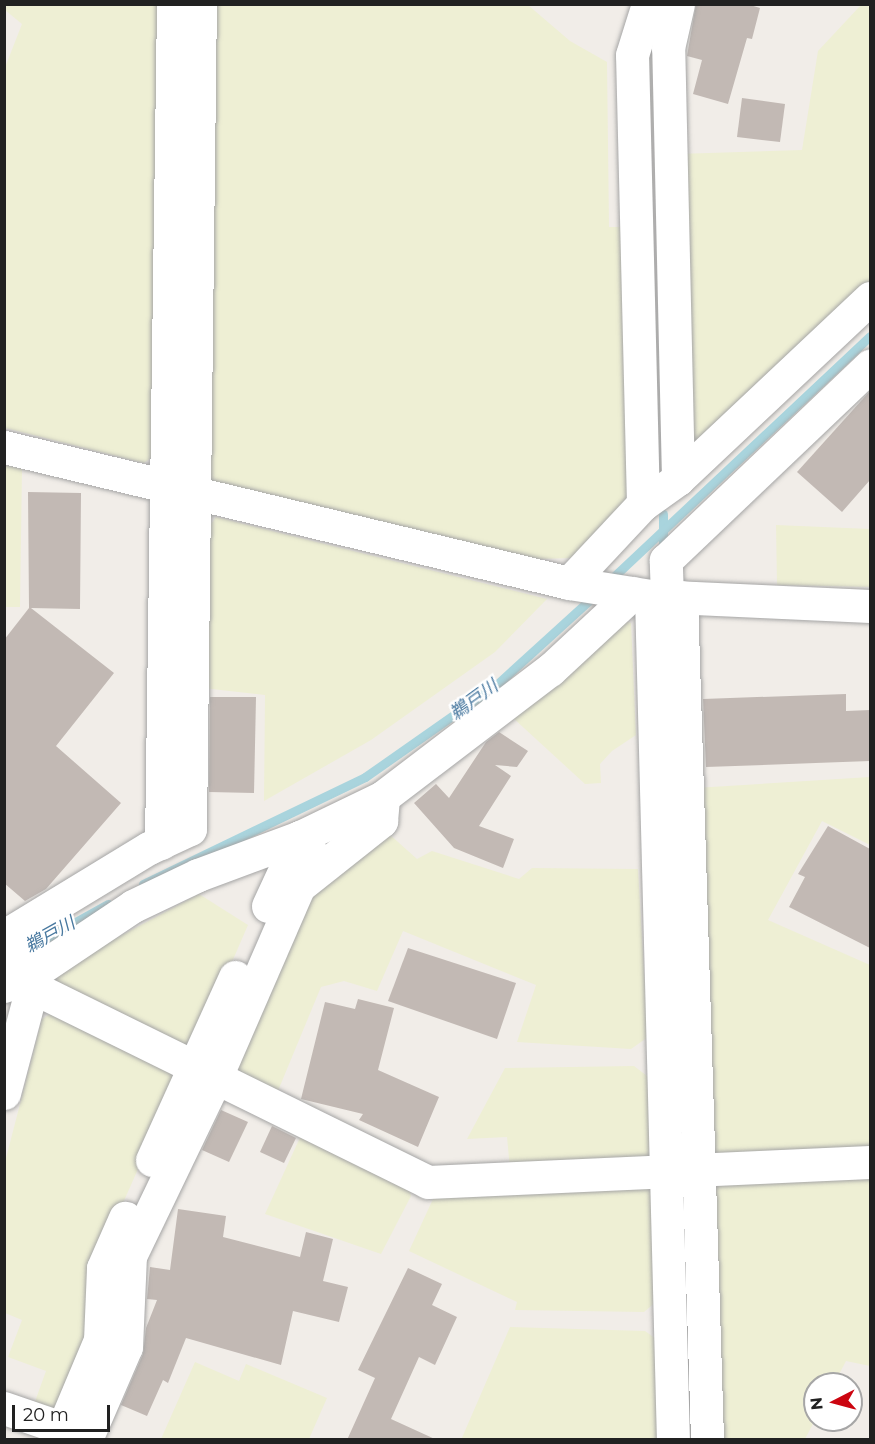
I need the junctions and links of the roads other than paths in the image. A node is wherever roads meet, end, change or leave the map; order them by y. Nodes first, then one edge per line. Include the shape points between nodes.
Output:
1 (173, 4) edge
2 (201, 4) edge
3 (648, 4) edge
4 (678, 4) edge
5 (870, 298) edge
6 (870, 366) edge
7 (4, 447) edge
8 (678, 479) junction
9 (180, 492) junction
10 (643, 504) junction
11 (576, 584) junction
12 (651, 595) junction
13 (870, 606) edge
14 (383, 797) junction
15 (300, 837) junction
16 (321, 868) junction
17 (13, 959) edge
18 (204, 1074) junction
19 (4, 1093) edge
20 (870, 1162) edge
21 (665, 1172) junction
22 (698, 1172) junction
23 (4, 1408) edge
24 (68, 1434) edge
25 (673, 1440) edge
26 (707, 1440) edge

1 - 9 street
2 - 9 street
3 - 10 street via 632,55
4 - 8 street via 668,48
5 - 8 street
6 - 12 street via 666,560
7 - 9 street
8 - 10 street
9 - 11 street
9 - 17 street via 161,843
10 - 11 street
11 - 12 street
12 - 13 street
12 - 14 street
12 - 21 street
12 - 22 street
14 - 15 street
14 - 16 street via 381,821
15 - 16 street
15 - 17 street via 198,875
15 - 18 street
16 - 18 street via 299,886
17 - 18 street
17 - 19 street
18 - 21 street via 428,1182
18 - 24 street via 103,1268 100,1340
20 - 22 street
21 - 22 street
21 - 25 street
22 - 26 street
23 - 24 street

